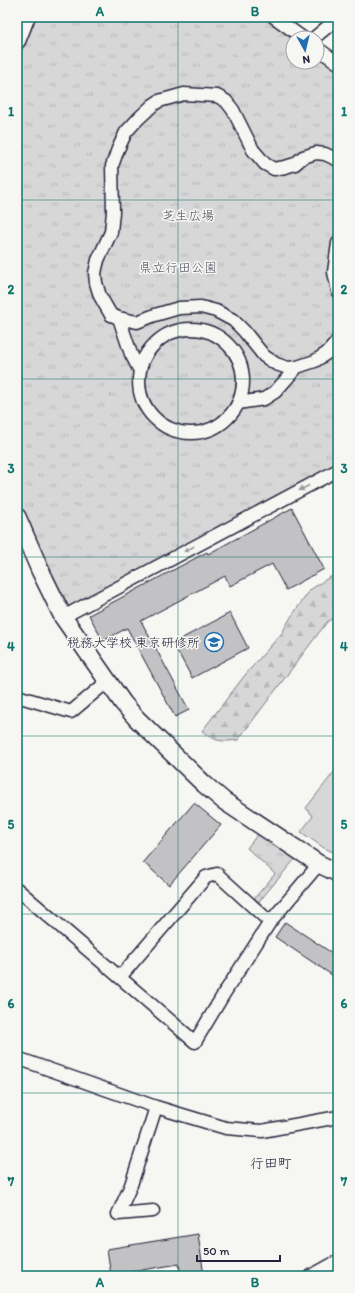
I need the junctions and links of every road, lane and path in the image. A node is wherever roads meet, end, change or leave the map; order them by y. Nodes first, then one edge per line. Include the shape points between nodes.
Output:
1 (26, 17) edge
2 (274, 17) edge
3 (338, 18) edge
4 (292, 30) edge
5 (324, 30) edge
6 (17, 40) edge
7 (325, 54) edge
8 (338, 63) edge
9 (338, 160) edge
10 (338, 243) edge
11 (337, 284) edge
12 (119, 318) junction
13 (338, 339) edge
14 (297, 367) junction
15 (139, 369) junction
16 (238, 403) junction
17 (338, 470) edge
18 (17, 518) edge
19 (63, 617) junction
20 (108, 681) junction
21 (17, 696) edge
22 (319, 864) junction
23 (338, 873) edge
24 (17, 889) edge
25 (270, 922) junction
26 (120, 977) junction
27 (17, 1058) edge
28 (156, 1107) junction
29 (338, 1117) edge
30 (153, 1211) dead end
31 (338, 1261) edge
32 (313, 1276) edge

1 - 6 street
2 - 4 street
3 - 5 street
7 - 8 street
9 - 12 street via 316,153 303,157 295,164 274,168 265,164 253,150 233,110 226,101 217,96 184,94 153,104 126,132 112,166 111,232 95,273 100,296 111,314
10 - 11 street via 334,272
12 - 14 street via 137,322 179,308 201,307 216,311 233,320 264,356 276,364 288,368
12 - 15 street
13 - 14 street via 327,353 315,361
14 - 16 street via 275,392 264,399
15 - 16 street via 137,390 146,409 160,425 179,432 200,432 219,425 234,412
15 - 16 street via 148,349 163,336 182,329 203,329 221,338 236,352 243,371 243,392
17 -> 19 street
18 - 19 street
19 - 20 street
20 - 21 street via 71,712
20 - 22 street via 137,718 204,784 224,801
22 - 23 street
22 - 25 street
24 - 26 street
25 - 26 street via 217,874 206,877
25 - 26 street via 196,1042
27 - 28 street
28 - 29 street via 226,1128 262,1131
28 - 30 street via 131,1185 118,1214
31 - 32 street

